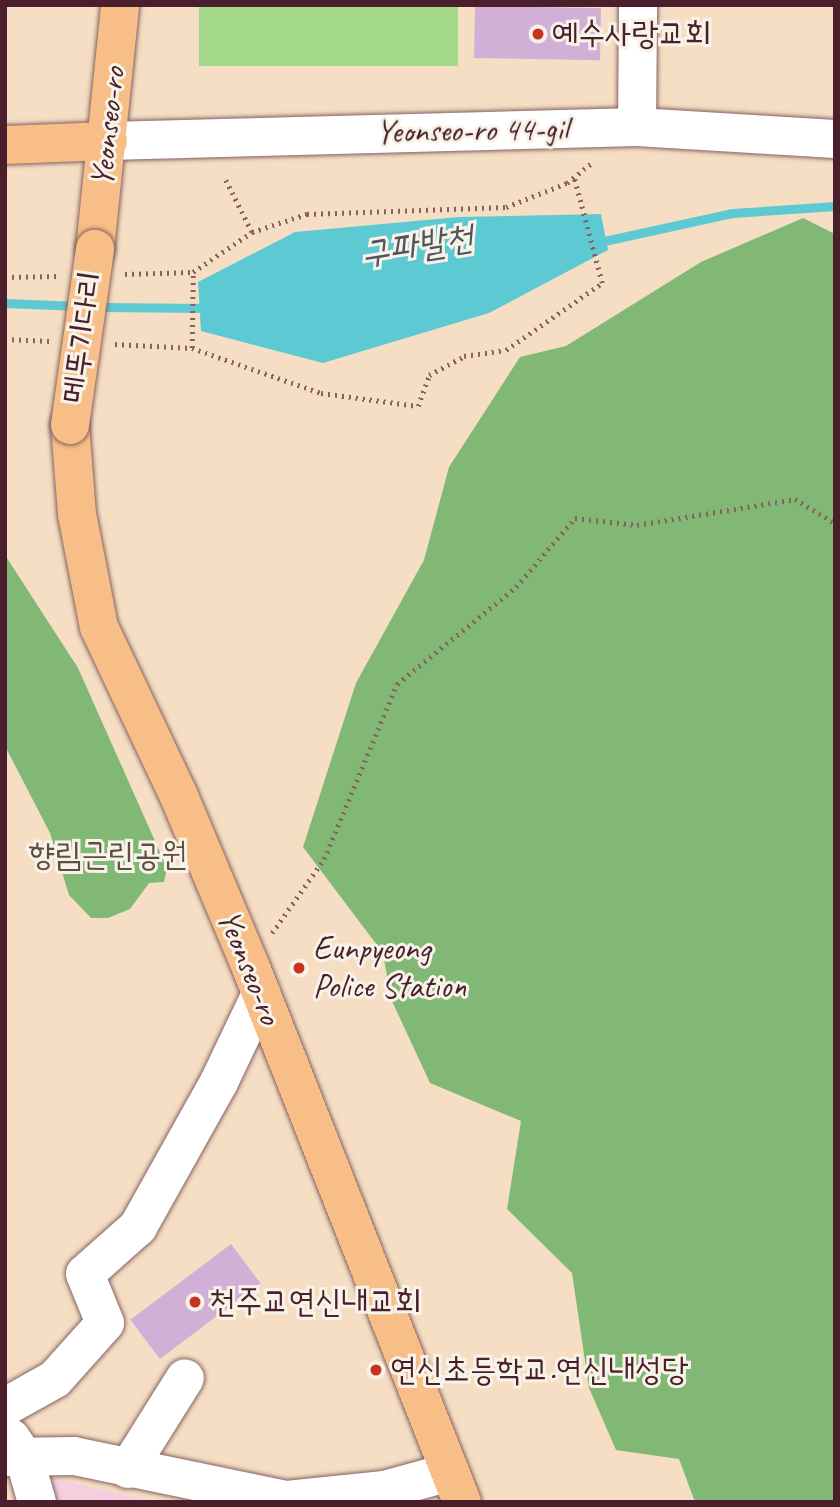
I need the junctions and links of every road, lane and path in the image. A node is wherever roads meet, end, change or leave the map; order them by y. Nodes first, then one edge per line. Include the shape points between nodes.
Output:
1 (120, 5) edge
2 (638, 5) edge
3 (637, 127) junction
4 (835, 139) edge
5 (108, 141) junction
6 (7, 145) edge
7 (596, 159) dead end
8 (574, 178) junction
9 (226, 180) dead end
10 (252, 232) junction
11 (93, 266) junction
12 (193, 272) junction
13 (5, 277) edge
14 (5, 339) edge
15 (59, 341) dead end
16 (112, 344) dead end
17 (192, 348) junction
18 (70, 425) joint
19 (835, 523) edge
20 (255, 980) junction
21 (185, 1378) dead end
22 (5, 1407) edge
23 (12, 1448) edge
24 (128, 1469) junction
25 (456, 1487) edge
26 (37, 1502) edge

1 - 5 main road, Yeonseo-ro
2 - 3 street
3 - 4 street, Yeonseo-ro 44-gil
3 - 5 street, Yeonseo-ro 44-gil
5 - 6 main road
5 - 11 main road, Yeonseo-ro
7 - 8 path
8 - 10 path via 506,207 307,214
8 - 17 path via 602,283 506,350 464,356 429,374 418,406 321,393
9 - 10 path
10 - 12 path
11 - 12 path
11 - 13 path
11 - 18 main road, 메뚜기다리, bridge
12 - 17 path
14 - 15 path
16 - 17 path
18 - 20 main road, Yeonseo-ro via 76,514 99,627 178,794
19 - 20 path via 795,499 637,525 575,518 516,586 397,684 324,859
20 - 22 street via 219,1082 138,1227 85,1274 105,1323 55,1379
20 - 25 main road, Yeonseo-ro
21 - 24 street
23 - 24 street
23 - 26 street
24 - 25 street via 287,1500 384,1489

